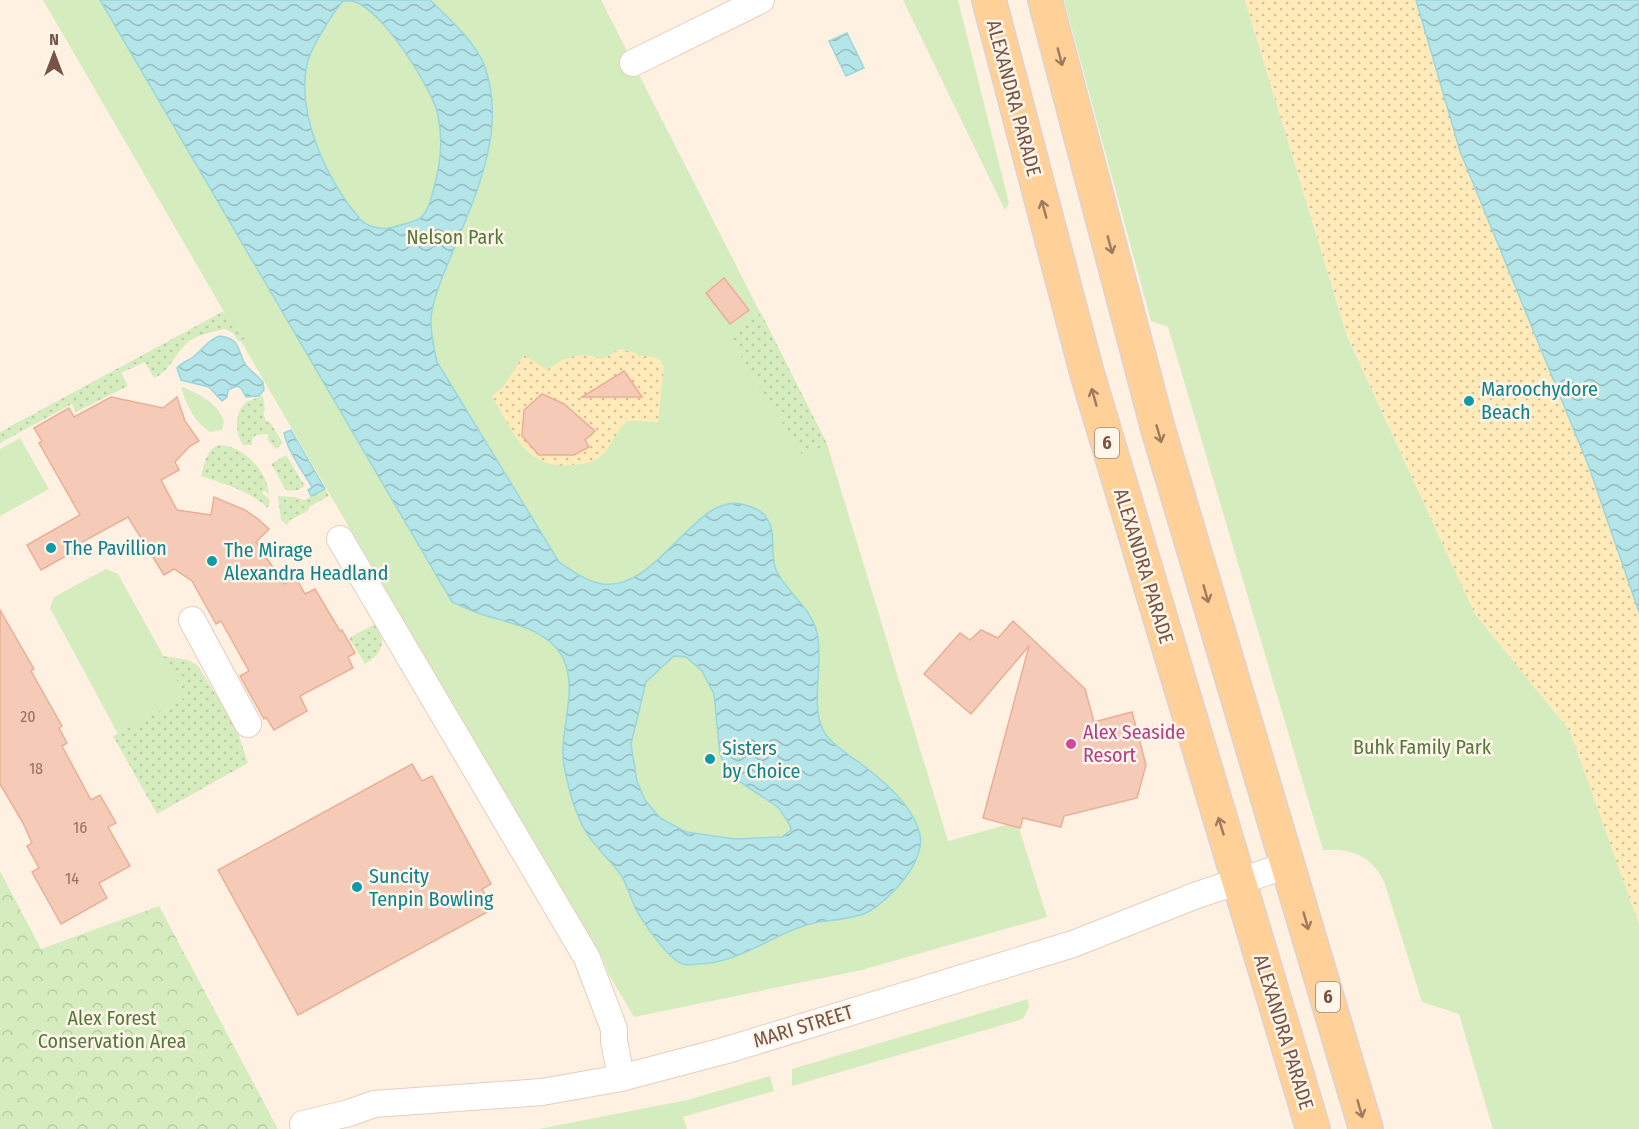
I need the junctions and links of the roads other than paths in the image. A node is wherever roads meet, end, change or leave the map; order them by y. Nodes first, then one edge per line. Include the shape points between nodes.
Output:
1 (760, 0) edge
2 (989, 0) edge
3 (1045, 0) edge
4 (633, 63) dead end
5 (340, 539) dead end
6 (192, 620) dead end
7 (248, 724) dead end
8 (1289, 865) junction
9 (1239, 881) junction
10 (621, 1078) junction
11 (303, 1124) dead end
12 (1313, 1129) edge
13 (1366, 1129) edge

1 - 4 street
9 -> 2 main road, ALEXANDRA PARADE / 6 via 1087,373
3 -> 8 main road, 6 via 1158,429
5 - 10 street via 587,958 614,1029
6 - 7 street
8 - 9 street, MARI STREET
8 -> 13 main road, 6
9 - 10 street, MARI STREET via 1072,944 728,1050
9 - 12 main road, ALEXANDRA PARADE / 6
10 - 11 street, MARI STREET via 542,1092 374,1104

